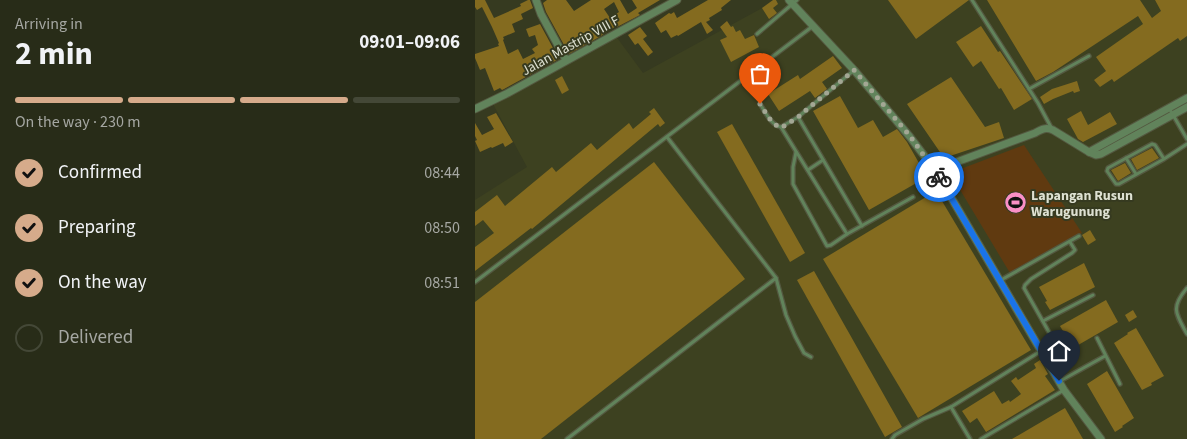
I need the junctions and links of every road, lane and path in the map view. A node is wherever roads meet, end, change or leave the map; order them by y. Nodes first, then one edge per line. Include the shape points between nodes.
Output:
1 (536, 0) edge
2 (677, 0) edge
3 (972, 0) edge
4 (793, 1) edge
5 (813, 26) junction
6 (757, 34) dead end
7 (1089, 56) dead end
8 (566, 60) junction
9 (854, 70) junction
10 (1029, 89) junction
11 (1187, 98) edge
12 (760, 104) dead end
13 (1169, 107) junction
14 (1187, 107) edge
15 (475, 110) edge
16 (1173, 115) junction
17 (798, 117) junction
18 (781, 128) junction
19 (1053, 130) junction
20 (667, 136) junction
21 (1187, 139) edge
22 (1187, 144) edge
23 (796, 152) junction
24 (1089, 152) junction
25 (1126, 158) junction
26 (1164, 159) junction
27 (823, 160) junction
28 (808, 170) junction
29 (935, 170) junction
30 (1136, 174) junction
31 (913, 197) dead end
32 (863, 226) junction
33 (847, 234) junction
34 (1079, 236) dead end
35 (1070, 242) junction
36 (776, 278) junction
37 (1000, 281) junction
38 (475, 282) edge
39 (1187, 288) edge
40 (1093, 295) dead end
41 (1043, 321) junction
42 (1187, 334) edge
43 (1097, 338) dead end
44 (1055, 341) dead end
45 (1041, 351) junction
46 (1105, 356) junction
47 (811, 358) dead end
48 (1059, 381) junction
49 (1120, 384) dead end
50 (1064, 390) junction
51 (951, 407) junction
52 (567, 439) edge
53 (892, 439) edge
54 (970, 439) edge
55 (981, 439) edge
56 (1101, 439) edge

1 - 8 street
2 - 8 street, Jalan Mastrip VIII F
3 - 10 lane
4 - 5 street
4 - 6 lane
5 - 9 street
5 - 20 lane
7 - 10 lane
8 - 15 street, Jalan Mastrip VIII F
9 - 17 lane
9 - 29 street
10 - 19 lane
11 - 13 street
12 - 18 lane via 773,124
13 - 16 lane
13 - 24 street
14 - 16 street
16 - 21 lane
16 - 24 street via 1101,154
17 - 18 lane
17 - 27 lane
18 - 23 lane
19 - 24 street
19 - 29 street via 1044,128
20 - 36 lane
20 - 38 lane
22 - 26 lane
23 - 28 lane
23 - 33 lane via 793,184 825,243 831,246
25 - 26 lane via 1152,144
25 - 30 lane
25 - 30 lane via 1107,171 1116,184
26 - 30 lane
27 - 28 lane
27 - 32 lane
28 - 33 lane
29 - 37 street
31 - 32 lane
32 - 33 lane
34 - 35 lane
35 - 37 lane
35 - 41 lane via 1075,250 1072,253 1025,285
36 - 47 lane via 795,336 804,353
36 - 52 lane
37 - 45 street
39 - 42 lane via 1176,306 1176,315
40 - 41 lane
41 - 44 lane
43 - 46 lane
45 - 48 street
45 - 51 lane
46 - 48 lane
46 - 49 lane
48 - 50 street
50 - 55 lane
50 - 56 street
51 - 53 lane via 916,423
51 - 54 lane

